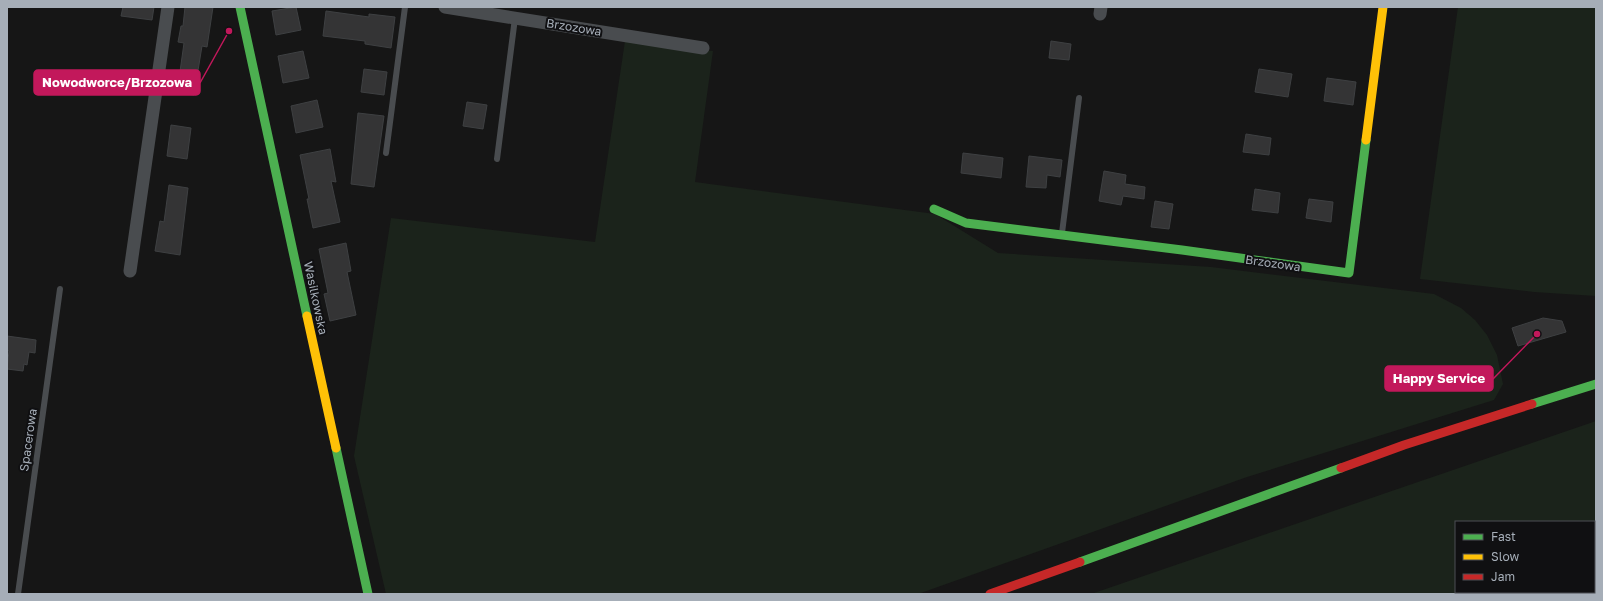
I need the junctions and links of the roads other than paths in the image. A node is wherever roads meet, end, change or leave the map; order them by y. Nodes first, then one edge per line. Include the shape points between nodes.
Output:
1 (168, 7) edge
2 (240, 7) edge
3 (405, 7) edge
4 (445, 7) edge
5 (1383, 7) edge
6 (473, 9) edge
7 (515, 18) junction
8 (703, 48) dead end
9 (1079, 98) dead end
10 (386, 153) dead end
11 (497, 159) dead end
12 (934, 209) dead end
13 (1062, 235) junction
14 (130, 271) dead end
15 (60, 289) dead end
16 (1596, 384) edge
17 (18, 594) edge
18 (368, 594) edge
19 (990, 594) edge

1 - 14 street
2 - 18 street, Wasilkowska
3 - 10 lane
4 - 6 street, Brzozowa
5 - 13 street, Brzozowa via 1349,273
6 - 7 street, Brzozowa
7 - 8 street, Brzozowa
7 - 11 lane
9 - 13 lane
12 - 13 street, Brzozowa via 966,223
15 - 17 lane, Spacerowa
16 - 19 street via 1404,445

